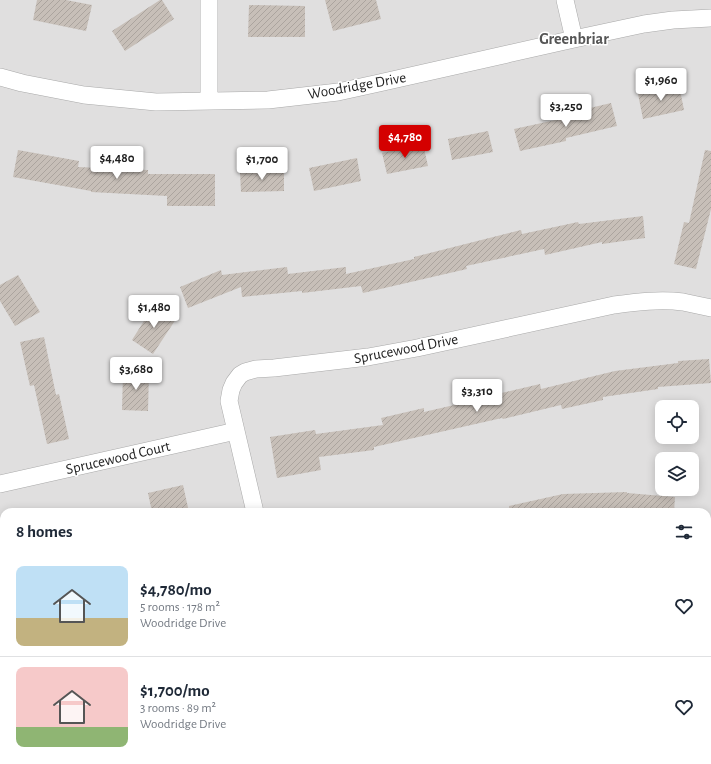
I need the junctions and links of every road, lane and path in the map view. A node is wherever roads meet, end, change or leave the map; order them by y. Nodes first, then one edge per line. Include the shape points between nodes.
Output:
1 (209, 0) edge
2 (565, 0) edge
3 (711, 18) edge
4 (574, 39) junction
5 (0, 77) edge
6 (209, 102) junction
7 (711, 308) edge
8 (236, 431) junction
9 (0, 484) edge
10 (254, 508) edge

1 - 6 street
2 - 4 street
3 - 4 street, Woodridge Drive via 644,24
4 - 6 street, Woodridge Drive via 338,92 268,100
5 - 6 street, Woodridge Drive via 84,95 156,102
7 - 8 street, Sprucewood Drive via 683,302 638,301 368,357 245,372 234,383 229,401
8 - 9 street, Sprucewood Court
8 - 10 street, Sprucewood Drive

